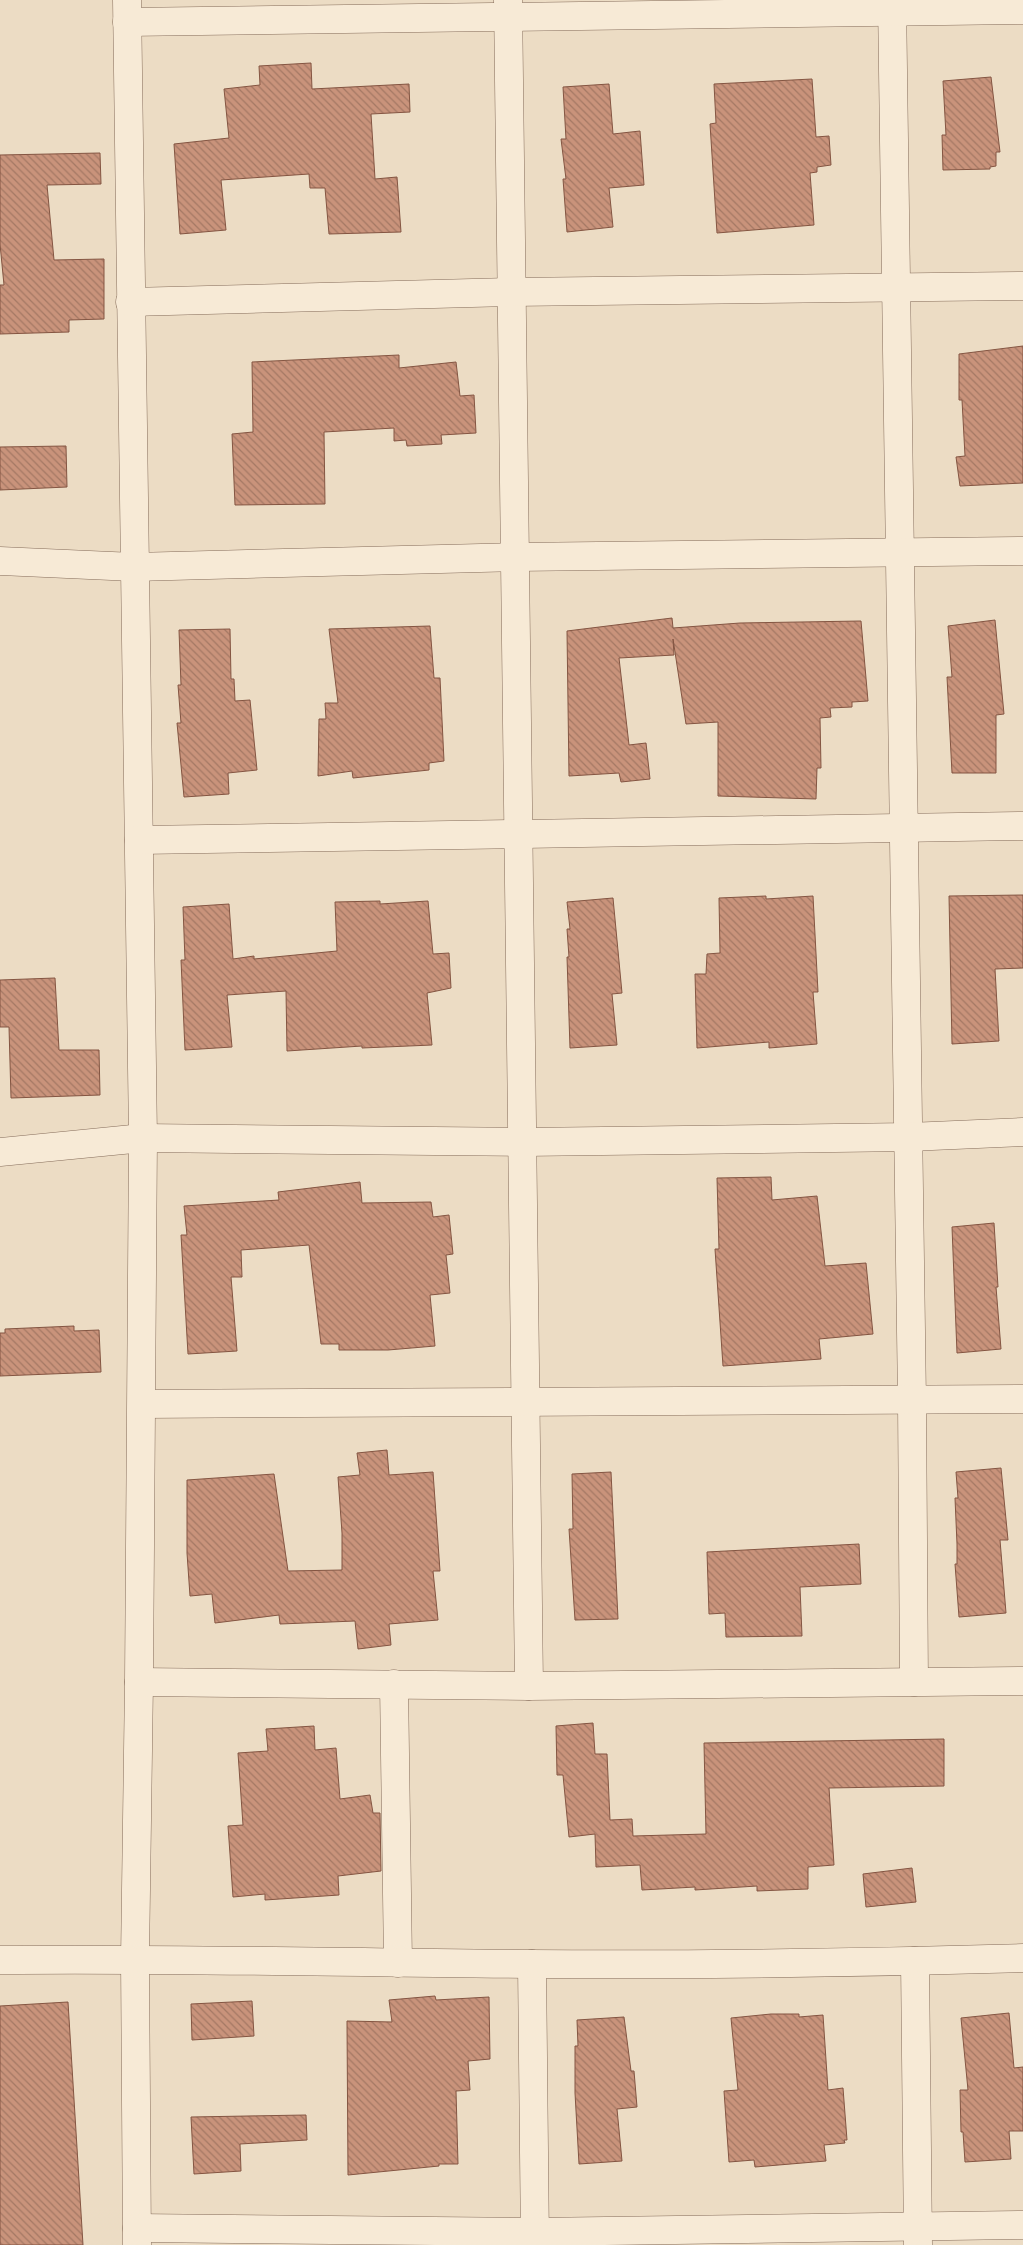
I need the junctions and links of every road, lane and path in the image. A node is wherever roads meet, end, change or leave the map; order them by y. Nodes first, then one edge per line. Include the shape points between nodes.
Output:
1 (892, 6) edge
2 (508, 8) edge
3 (1023, 10) edge
4 (127, 11) edge
5 (1023, 286) edge
6 (896, 288) junction
7 (511, 292) junction
8 (130, 302) junction
9 (1023, 551) edge
10 (900, 552) junction
11 (515, 557) junction
12 (0, 561) edge
13 (134, 567) junction
14 (1023, 826) edge
15 (904, 829) junction
16 (519, 833) junction
17 (139, 840) junction
18 (1023, 1132) edge
19 (908, 1136) junction
20 (142, 1138) junction
21 (523, 1142) junction
22 (0, 1152) edge
23 (1023, 1399) edge
24 (912, 1400) junction
25 (527, 1403) junction
26 (142, 1404) junction
27 (1023, 1681) edge
28 (139, 1682) junction
29 (914, 1682) junction
30 (394, 1684) junction
31 (529, 1686) junction
32 (1023, 1958) edge
33 (135, 1959) junction
34 (0, 1960) edge
35 (915, 1961) junction
36 (398, 1963) junction
37 (532, 1964) junction
38 (1023, 2225) edge
39 (137, 2236) edge
40 (918, 2236) edge
41 (535, 2238) edge

1 - 2 street
1 - 3 street
1 - 6 street
2 - 4 street
2 - 7 street
4 - 8 street
5 - 6 street
6 - 7 street
6 - 10 street
7 - 8 street
7 - 11 street
8 - 13 street
9 - 10 street
10 - 11 street
10 - 15 street
11 - 13 street
11 - 16 street
12 - 13 street
13 - 17 street
14 - 15 street
15 - 16 street
15 - 19 street
16 - 17 street
16 - 21 street
17 - 20 street
18 - 19 street
19 - 21 street
19 - 24 street
20 - 21 street
20 - 22 street
20 - 26 street
21 - 25 street
23 - 24 street
24 - 25 street
24 - 29 street
25 - 26 street
25 - 31 street
26 - 28 street
27 - 29 street
28 - 30 street
28 - 33 street
29 - 31 street
30 - 31 street
30 - 36 street
32 - 35 street
33 - 34 street
33 - 36 street
33 - 39 street
35 - 37 street
35 - 40 street
36 - 37 street
37 - 41 street
38 - 40 street
39 - 41 street
40 - 41 street

